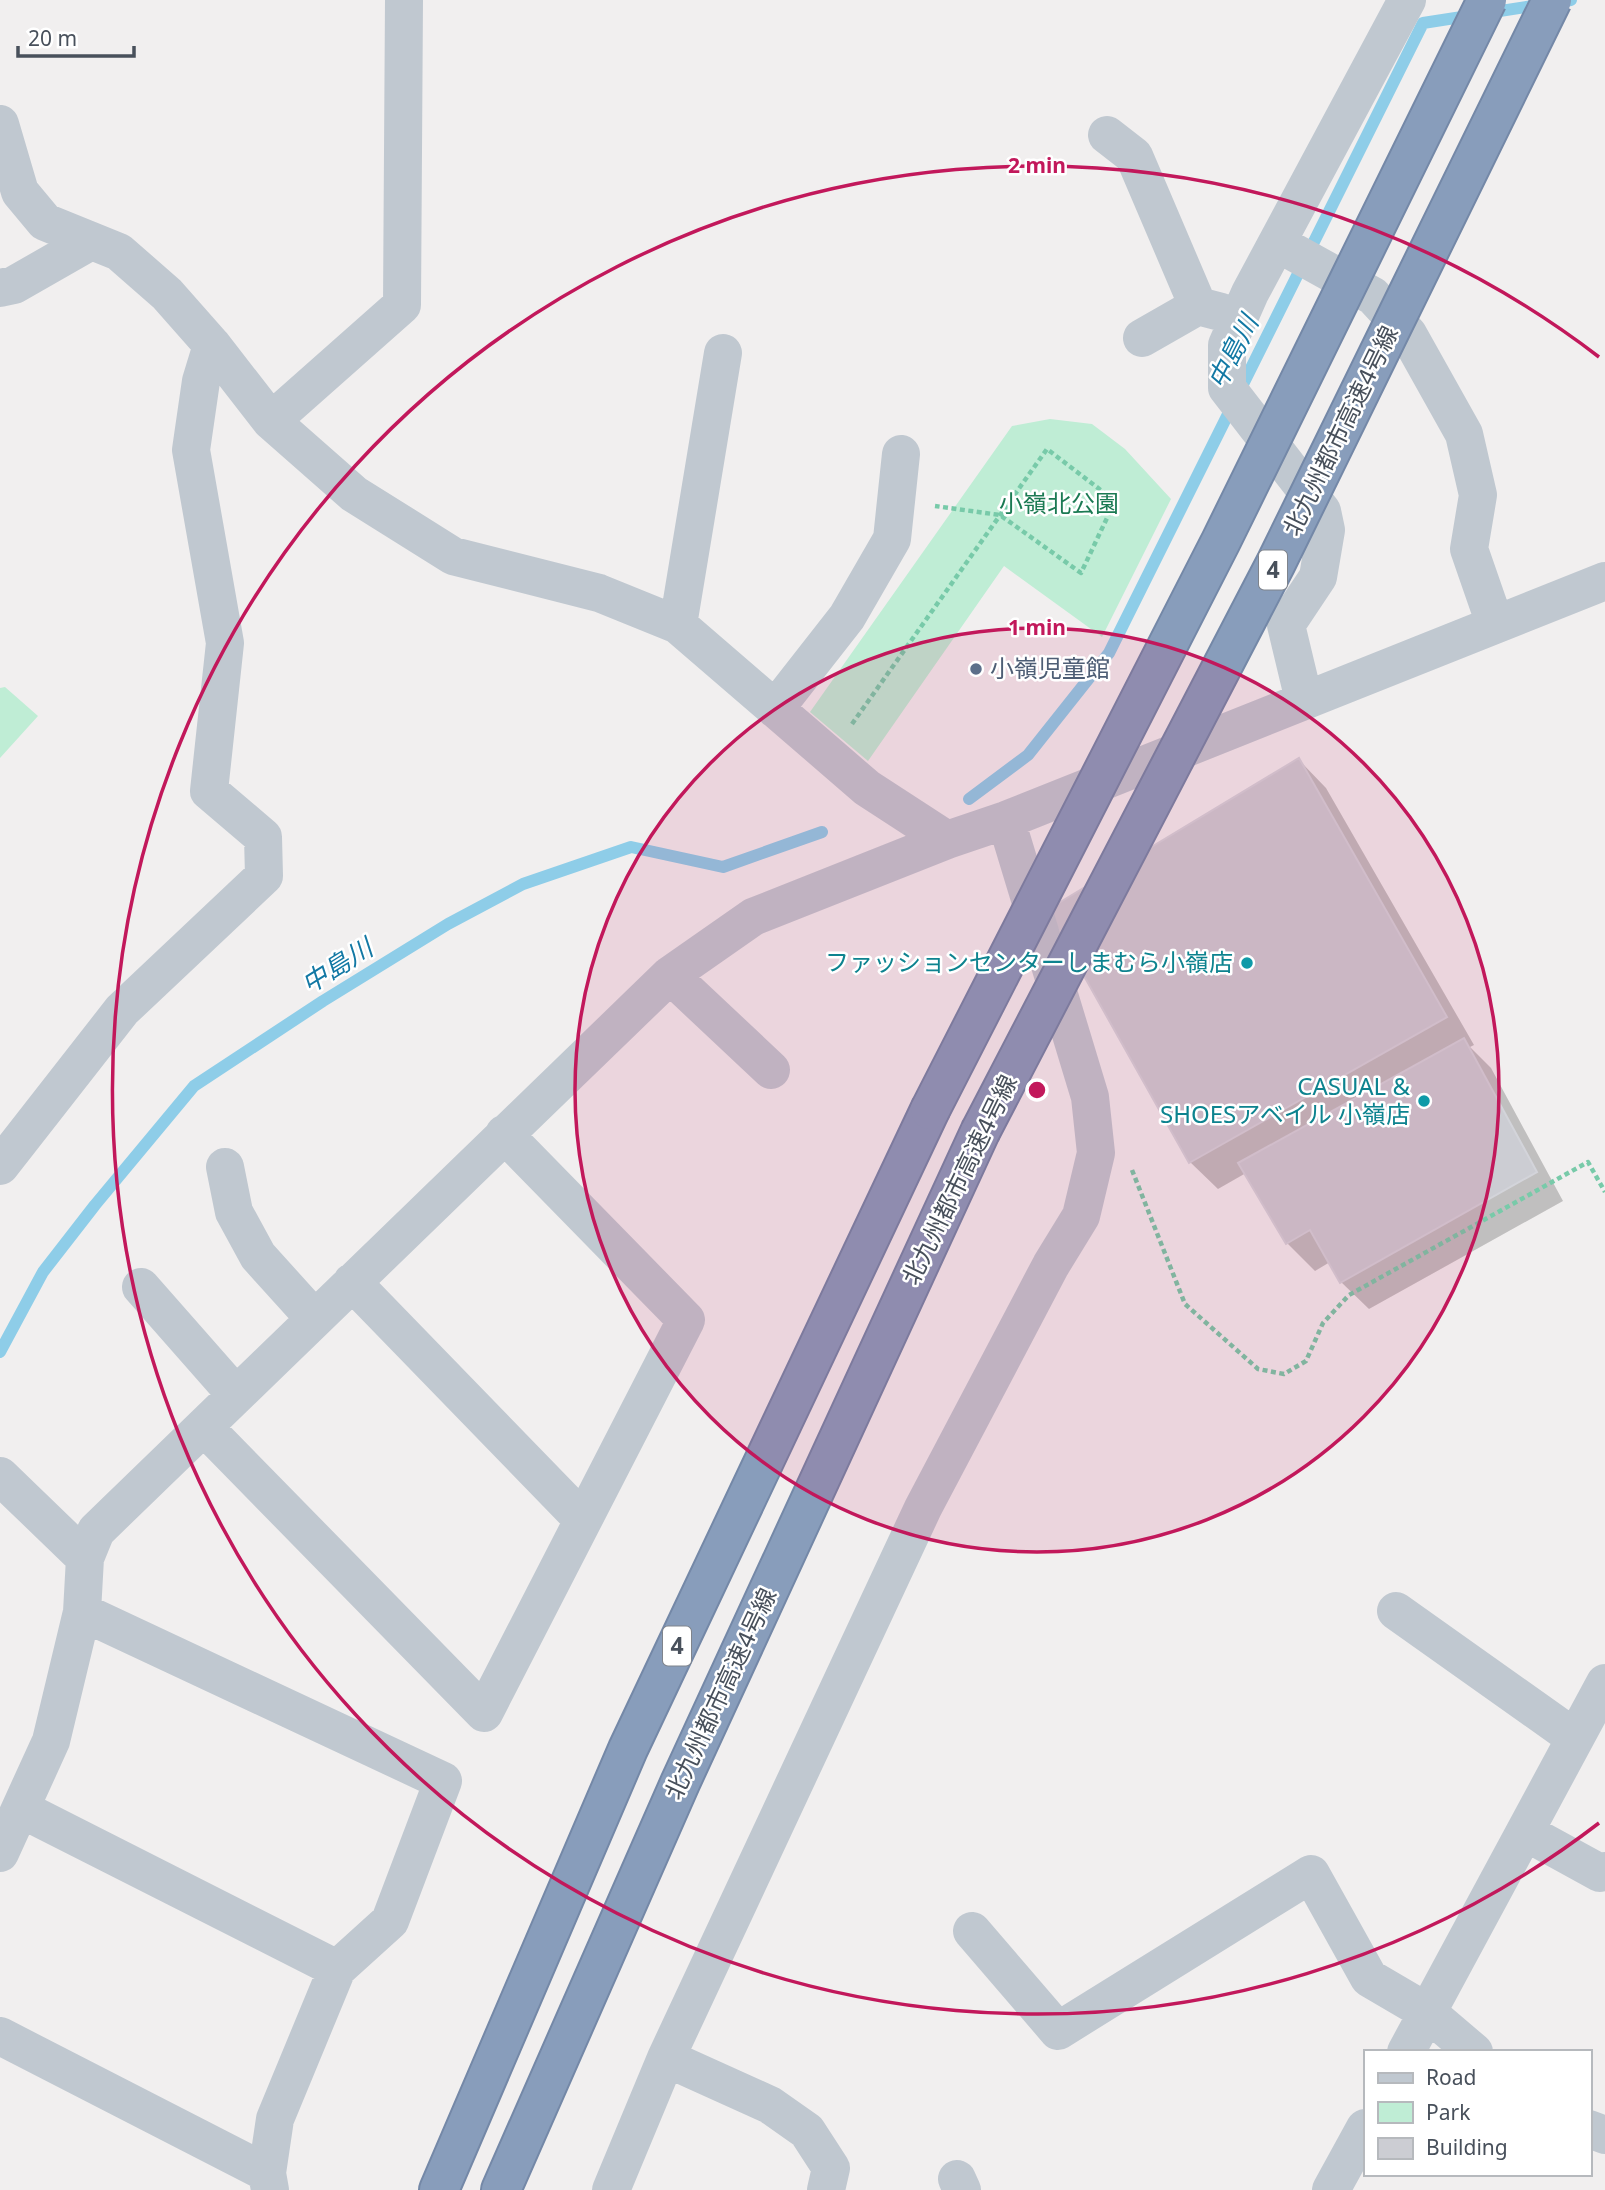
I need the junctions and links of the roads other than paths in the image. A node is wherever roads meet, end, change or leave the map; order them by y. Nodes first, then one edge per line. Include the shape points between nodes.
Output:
1 (404, 0) edge
2 (1407, 0) edge
3 (1487, 0) edge
4 (1552, 0) edge
5 (0, 124) edge
6 (1107, 135) dead end
7 (91, 241) junction
8 (1282, 246) junction
9 (0, 288) edge
10 (1198, 306) junction
11 (1240, 317) junction
12 (1142, 338) dead end
13 (212, 345) junction
14 (723, 353) dead end
15 (271, 421) junction
16 (901, 454) dead end
17 (1605, 581) edge
18 (1495, 624) junction
19 (678, 625) junction
20 (1304, 700) junction
21 (775, 709) junction
22 (1006, 820) junction
23 (947, 840) junction
24 (670, 975) junction
25 (771, 1070) dead end
26 (504, 1134) junction
27 (0, 1166) edge
28 (225, 1167) dead end
29 (352, 1282) junction
30 (141, 1287) dead end
31 (314, 1318) junction
32 (236, 1395) junction
33 (204, 1427) junction
34 (0, 1476) edge
35 (583, 1520) junction
36 (85, 1558) junction
37 (1396, 1611) dead end
38 (82, 1612) junction
39 (1605, 1683) edge
40 (1575, 1738) junction
41 (21, 1809) junction
42 (1525, 1832) junction
43 (0, 1853) edge
44 (1605, 1871) edge
45 (972, 1931) dead end
46 (337, 1969) junction
47 (1427, 2012) junction
48 (0, 2036) edge
49 (1407, 2050) edge
50 (1472, 2050) edge
51 (666, 2058) junction
52 (1364, 2130) edge
53 (269, 2181) edge
54 (439, 2190) edge
55 (501, 2190) edge
56 (611, 2190) edge
57 (826, 2190) edge
58 (1331, 2190) edge

1 - 15 street via 402,305
2 - 8 street
3 - 54 highway, 4, bridge via 1221,541 930,1110 628,1749
4 - 55 highway, 北九州都市高速4号線 / 4, bridge via 1276,563 980,1132 680,1783
5 - 7 street via 20,192 45,222
6 - 10 street via 1134,156
7 - 9 street via 14,285
7 - 13 street via 119,253 167,294
8 - 11 street
8 - 18 street via 1373,296 1408,334 1464,434 1478,495 1469,549
10 - 11 street
10 - 12 street
11 - 20 street via 1227,345 1227,388 1322,511 1326,530 1318,577 1286,625
13 - 15 street
13 - 27 street via 201,382 191,450 225,643 209,791 263,837 264,876 122,1010
14 - 19 street
15 - 19 street via 354,494 453,556 599,593
16 - 21 street via 892,539 847,617
17 - 18 street
18 - 20 street
19 - 21 street
20 - 22 street
21 - 23 street via 867,789
22 - 23 street
22 - 51 street via 1090,1097 1096,1153 1081,1216 923,1508
23 - 24 street via 753,917
24 - 25 street
24 - 26 street
26 - 29 street
26 - 35 street via 686,1320
28 - 31 street via 234,1212 258,1256
29 - 31 street
29 - 35 street
30 - 32 street
31 - 32 street
32 - 33 street
33 - 35 street via 484,1713
33 - 36 street via 96,1531
34 - 36 street
36 - 38 street
37 - 40 street
38 - 41 street via 51,1741
38 - 46 street via 443,1781 390,1921
39 - 40 street
40 - 42 street
41 - 43 street
41 - 46 street
42 - 44 street via 1600,1873
42 - 47 street
45 - 47 street via 1058,2031 1311,1874 1369,1978
46 - 53 street via 275,2119
47 - 49 street
47 - 50 street
48 - 53 street
51 - 56 street
51 - 57 street via 771,2105 807,2132 831,2168
52 - 58 street

